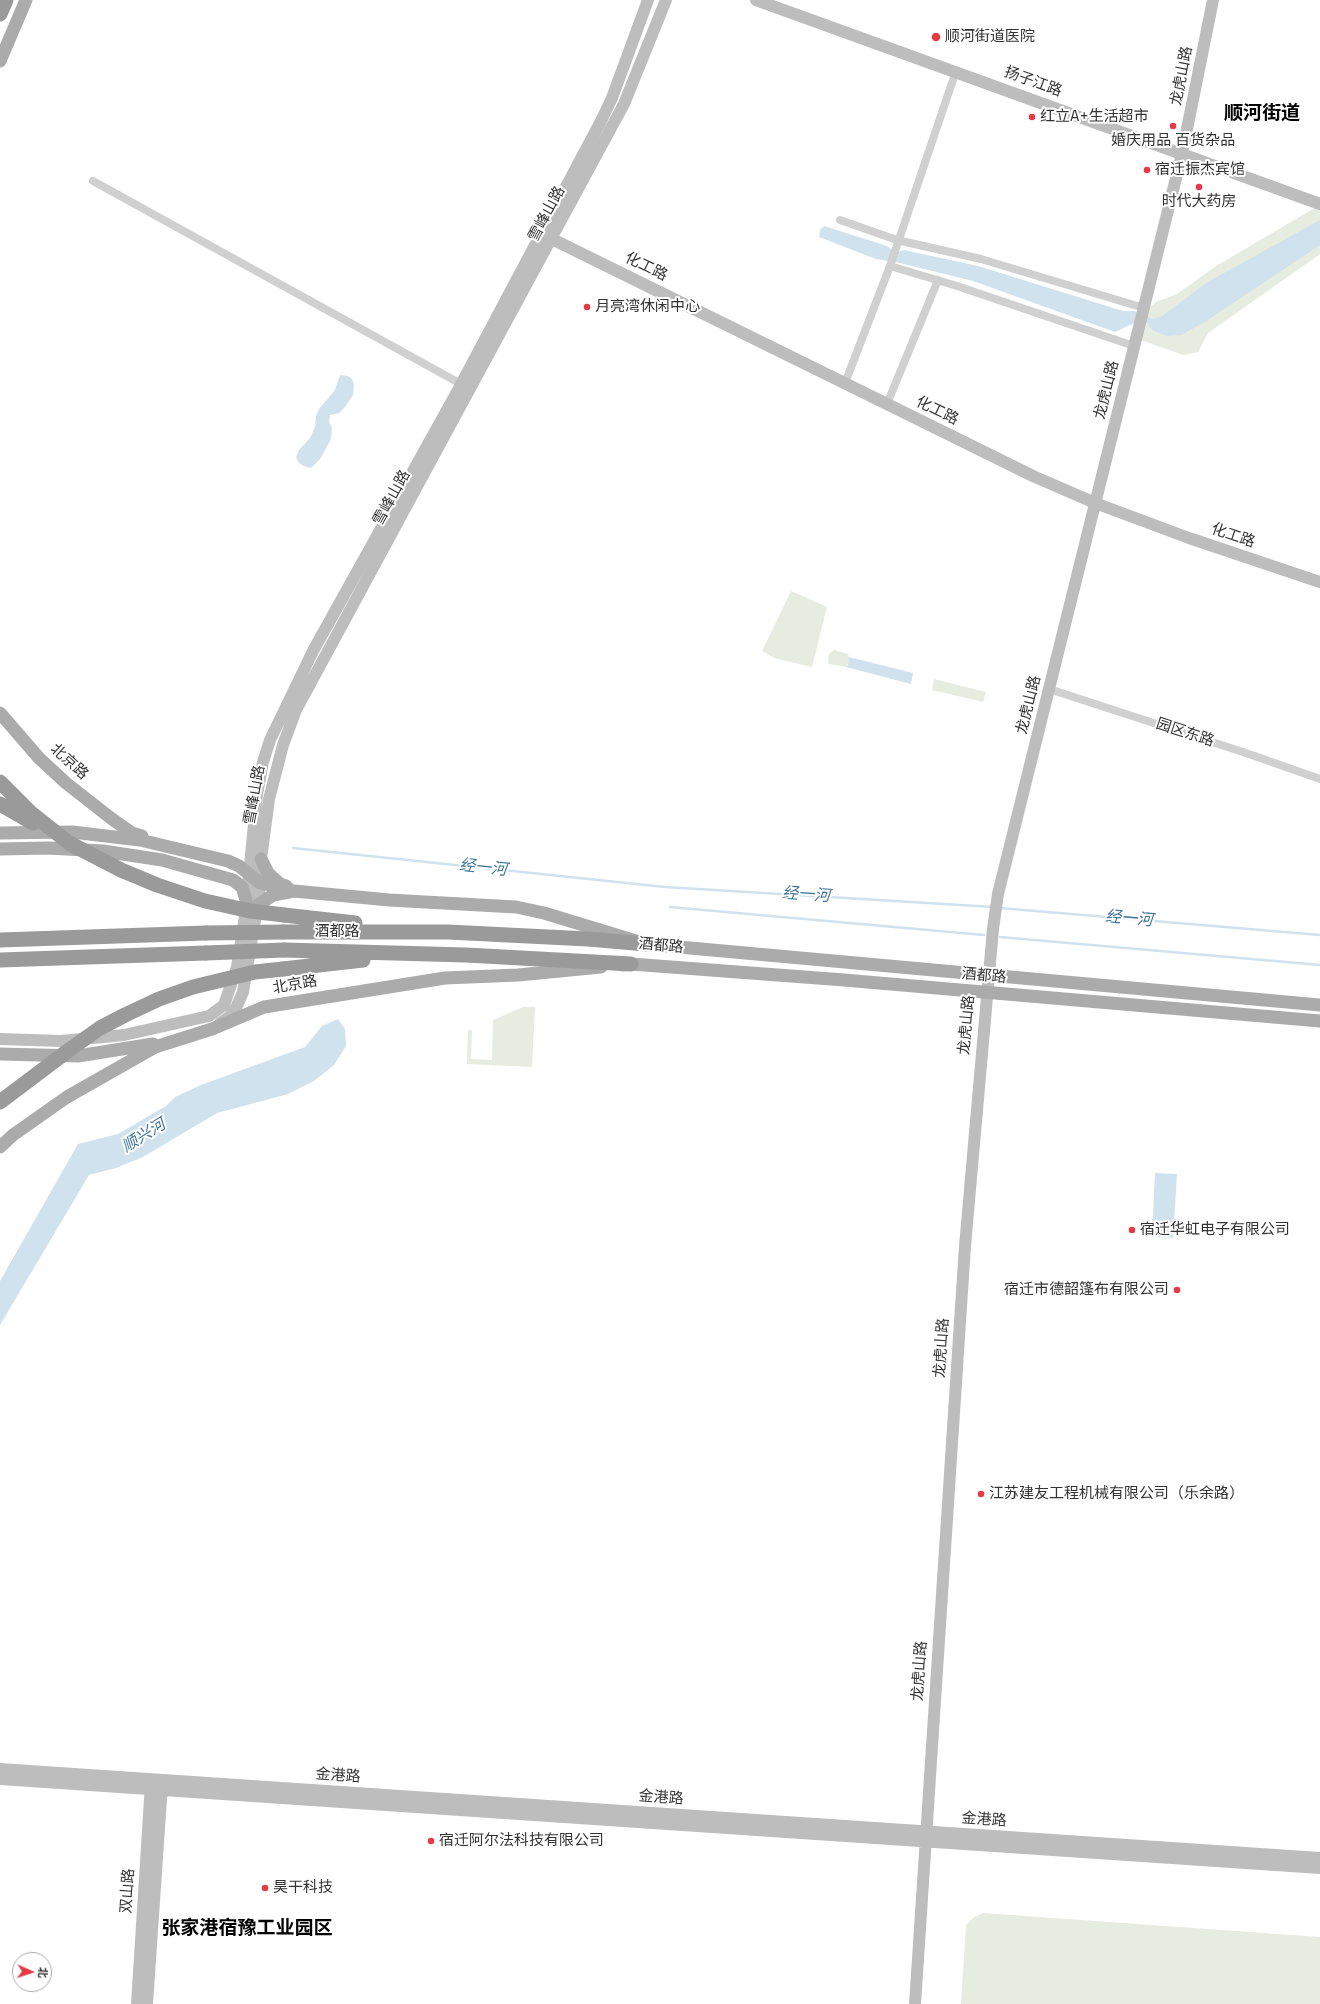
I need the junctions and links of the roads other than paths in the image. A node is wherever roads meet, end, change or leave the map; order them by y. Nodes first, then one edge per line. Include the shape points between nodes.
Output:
1 (6, 0) edge
2 (26, 0) edge
3 (648, 0) edge
4 (666, 0) edge
5 (756, 0) edge
6 (1213, 0) edge
7 (0, 14) edge
8 (0, 61) edge
9 (956, 71) junction
10 (1182, 154) junction
11 (93, 181) dead end
12 (1320, 204) edge
13 (840, 220) dead end
14 (552, 239) junction
15 (897, 240) junction
16 (890, 266) junction
17 (938, 280) junction
18 (1144, 308) junction
19 (1134, 346) junction
20 (845, 383) junction
21 (462, 384) junction
22 (887, 404) junction
23 (1095, 503) junction
24 (1320, 582) edge
25 (1049, 689) junction
26 (0, 713) edge
27 (1320, 779) edge
28 (0, 782) edge
29 (0, 804) edge
30 (0, 833) edge
31 (69, 843) junction
32 (168, 846) junction
33 (0, 849) edge
34 (255, 858) junction
35 (249, 873) junction
36 (260, 883) junction
37 (309, 891) junction
38 (252, 902) junction
39 (448, 932) junction
40 (0, 940) edge
41 (646, 944) junction
42 (431, 954) junction
43 (0, 960) edge
44 (631, 964) junction
45 (988, 976) junction
46 (230, 992) junction
47 (986, 993) junction
48 (1320, 1005) edge
49 (264, 1007) junction
50 (236, 1008) junction
51 (1320, 1021) edge
52 (212, 1028) junction
53 (182, 1038) junction
54 (0, 1039) edge
55 (0, 1054) edge
56 (26, 1085) junction
57 (0, 1102) edge
58 (0, 1111) edge
59 (0, 1147) edge
60 (0, 1769) edge
61 (0, 1780) edge
62 (156, 1785) junction
63 (925, 1837) junction
64 (1320, 1858) edge
65 (1320, 1868) edge
66 (137, 2004) edge
67 (147, 2004) edge
68 (915, 2004) edge

1 - 7 highway
2 - 8 main road
3 - 21 street, 雪峰山路 via 602,121
4 - 14 street, 雪峰山路 via 624,104
5 - 9 street, 扬子江路
6 - 10 street, 龙虎山路
9 - 10 street, 扬子江路
9 - 15 street
10 - 12 street, 扬子江路
10 - 18 street, 龙虎山路
11 - 21 street
13 - 15 street
14 - 20 street, 化工路
14 - 34 street, 雪峰山路 via 296,710 275,769
15 - 16 street
15 - 18 street via 980,259
16 - 17 street
16 - 20 street
17 - 19 street
17 - 22 street
18 - 19 street, 龙虎山路
19 - 23 street, 龙虎山路
20 - 22 street, 化工路
21 - 34 street, 雪峰山路 via 313,651 274,730 261,772
22 - 23 street, 化工路 via 1033,476
23 - 24 street, 化工路
23 - 25 street, 龙虎山路
25 - 27 street, 园区东路
25 - 45 street, 龙虎山路 via 998,894
26 - 32 main road, 北京路 via 39,758 66,783 132,833
28 - 31 highway, bridge via 30,812
29 - 31 highway, bridge
30 - 32 main road via 72,832
31 - 39 highway, bridge via 156,885 205,901 250,911
32 - 35 main road via 228,861
33 - 38 main road via 103,851 162,860 233,880 242,887
34 - 35 street
34 - 36 street, 雪峰山路
34 - 37 main road via 280,884
35 - 36 main road
35 - 38 street
36 - 37 main road
36 - 38 street, 雪峰山路
37 - 38 main road via 282,892
37 - 41 main road via 389,900 516,907
38 - 46 street
38 - 50 street, 雪峰山路 via 247,977
39 - 40 highway, 酒都路, bridge via 206,933
39 - 41 highway, 酒都路
41 - 45 main road, 酒都路
42 - 43 highway, 酒都路, bridge via 284,950
42 - 44 highway, 酒都路
42 - 56 highway, bridge via 283,969 224,979 159,1000 100,1028
44 - 47 main road, 酒都路
44 - 49 main road, 北京路 via 518,975 445,978
45 - 47 street, 龙虎山路
45 - 48 main road, 酒都路
46 - 50 street
46 - 54 street via 224,1005 210,1016 124,1035 61,1040
47 - 51 main road, 酒都路
47 - 63 street, 龙虎山路 via 965,1246
49 - 50 street
49 - 52 main road, 北京路
50 - 52 street, 雪峰山路 via 229,1017
52 - 53 main road, 北京路
53 - 55 main road via 78,1056
53 - 59 main road, 北京路 via 155,1047 67,1097
56 - 57 highway, bridge
56 - 58 highway
60 - 62 street, 金港路
61 - 62 street, 金港路
62 - 63 street, 金港路
62 - 66 street, 双山路
62 - 67 street, 双山路
63 - 64 street, 金港路
63 - 65 street, 金港路
63 - 68 street, 龙虎山路

